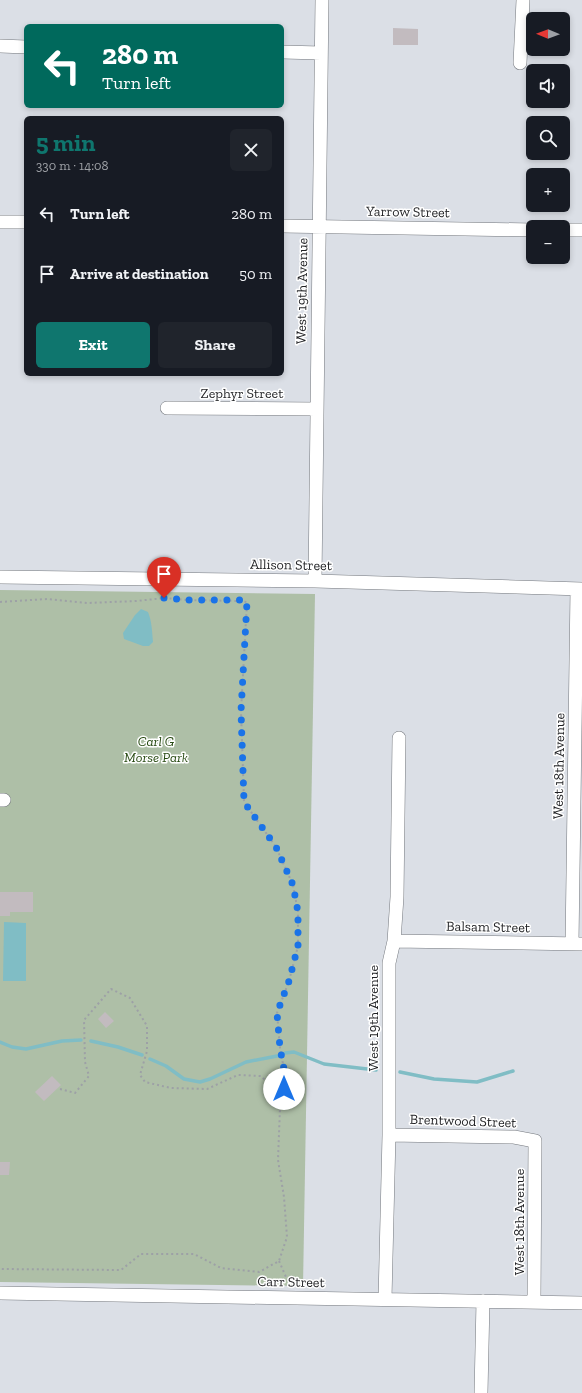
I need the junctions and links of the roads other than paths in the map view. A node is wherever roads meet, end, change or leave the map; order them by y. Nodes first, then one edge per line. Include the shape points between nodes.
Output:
1 (322, 0) edge
2 (523, 0) edge
3 (0, 46) edge
4 (24, 47) edge
5 (284, 52) edge
6 (321, 53) junction
7 (520, 63) dead end
8 (0, 222) edge
9 (24, 222) edge
10 (284, 226) edge
11 (319, 227) junction
12 (526, 230) edge
13 (570, 230) edge
14 (582, 230) edge
15 (167, 408) dead end
16 (317, 409) junction
17 (0, 577) edge
18 (315, 581) junction
19 (579, 589) edge
20 (399, 738) dead end
21 (394, 941) junction
22 (577, 944) edge
23 (390, 1135) junction
24 (535, 1141) joint
25 (0, 1293) edge
26 (385, 1299) junction
27 (483, 1301) junction
28 (534, 1302) junction
29 (582, 1303) edge
30 (481, 1393) edge

1 - 6 street, West 19th Avenue
2 - 7 street
3 - 4 street
5 - 6 street
6 - 11 street, West 19th Avenue
8 - 9 street
10 - 11 street, Yarrow Street
11 - 12 street, Yarrow Street
11 - 16 street, West 19th Avenue
13 - 14 street
15 - 16 street, Zephyr Street
16 - 18 street, West 19th Avenue
17 - 18 street, Allison Street
18 - 19 street, Allison Street
19 - 22 street, West 18th Avenue
20 - 21 street, West 19th Avenue
21 - 22 street, Balsam Street
21 - 23 street, West 19th Avenue via 389,963
23 - 24 street, Brentwood Street via 514,1137
23 - 26 street, West 19th Avenue
24 - 28 street, West 18th Avenue
25 - 26 street, Carr Street
26 - 27 street, Carr Street
27 - 28 street, Carr Street
27 - 30 street
28 - 29 street, Carr Street

